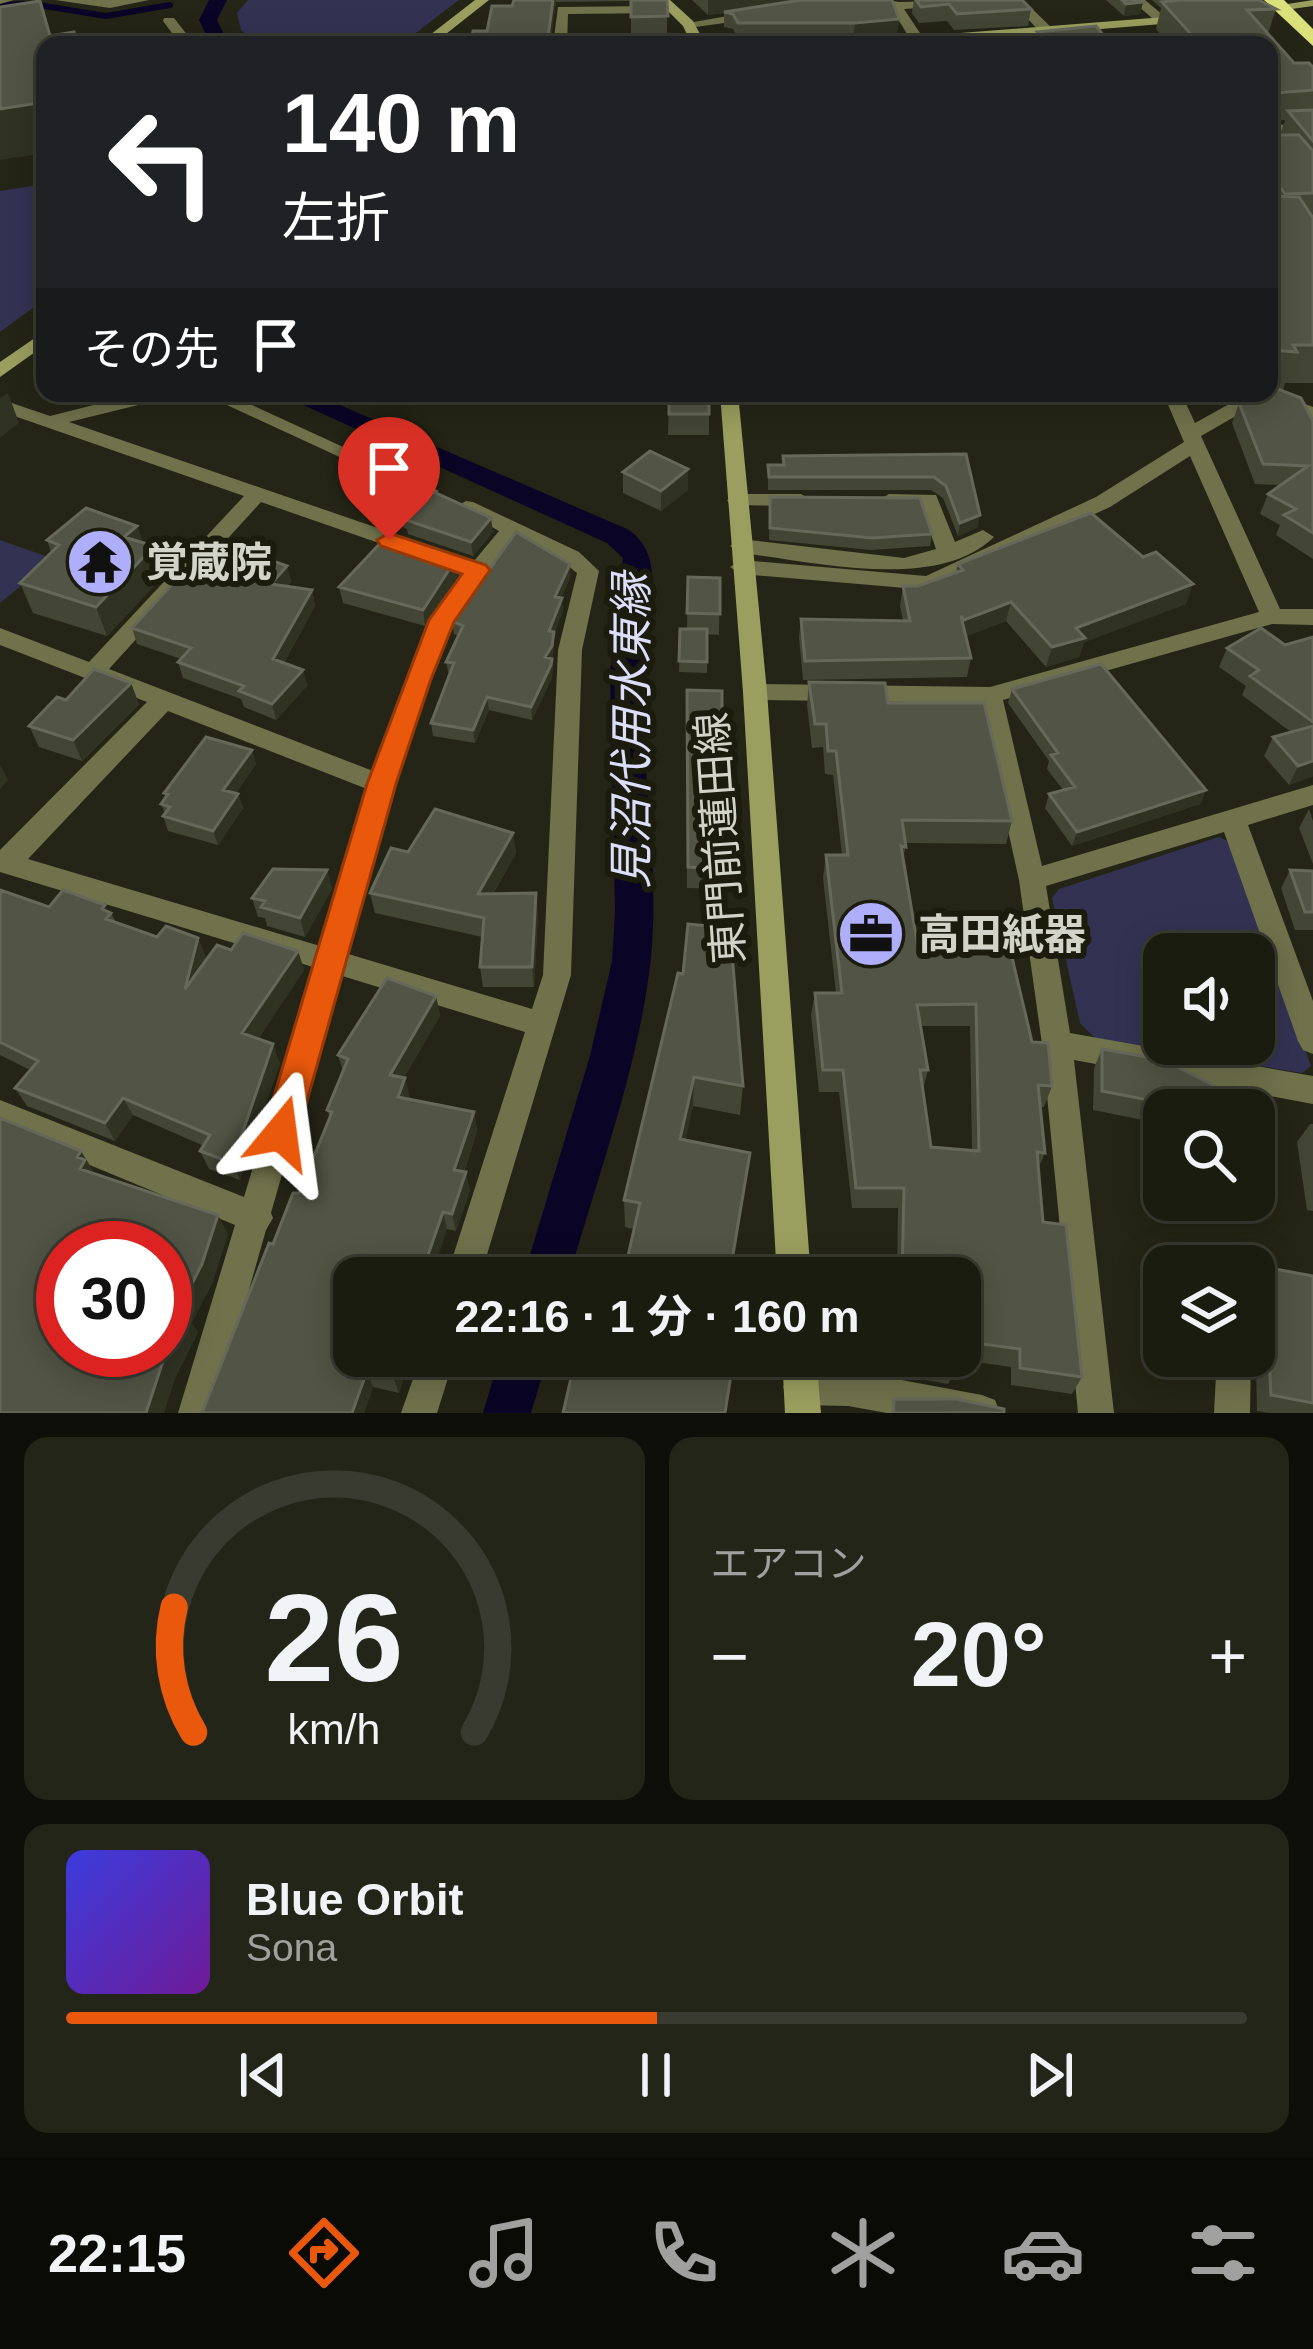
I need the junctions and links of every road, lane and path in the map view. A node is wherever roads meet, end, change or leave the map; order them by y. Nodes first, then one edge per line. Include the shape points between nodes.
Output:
1 (61, 0) edge
2 (143, 0) edge
3 (483, 0) edge
4 (982, 0) edge
5 (1016, 0) edge
6 (1137, 0) edge
7 (112, 2) edge
8 (893, 3) edge
9 (669, 4) edge
10 (1296, 5) edge
11 (776, 12) edge
12 (1234, 12) edge
13 (1211, 15) edge
14 (169, 21) dead end
15 (1164, 21) junction
16 (688, 24) junction
17 (1048, 33) junction
18 (181, 36) edge
19 (436, 36) edge
20 (561, 36) edge
21 (694, 36) edge
22 (915, 36) edge
23 (1030, 36) edge
24 (1313, 40) edge
25 (1313, 128) edge
26 (1278, 129) edge
27 (36, 344) edge
28 (0, 371) edge
29 (1278, 401) edge
30 (128, 402) edge
31 (230, 402) edge
32 (730, 402) edge
33 (1176, 402) edge
34 (1249, 402) edge
35 (0, 405) edge
36 (1313, 414) edge
37 (52, 421) junction
38 (1192, 439) junction
39 (256, 495) junction
40 (737, 500) junction
41 (822, 500) edge
42 (865, 500) edge
43 (513, 528) junction
44 (983, 537) dead end
45 (948, 553) junction
46 (741, 556) junction
47 (478, 570) junction
48 (1273, 616) junction
49 (1313, 617) edge
50 (0, 636) edge
51 (93, 672) junction
52 (755, 692) junction
53 (990, 694) junction
54 (162, 702) junction
55 (381, 784) junction
56 (1313, 795) edge
57 (1233, 820) junction
58 (3, 862) edge
59 (1032, 880) junction
60 (329, 963) junction
61 (543, 1024) junction
62 (1313, 1041) edge
63 (1057, 1044) junction
64 (1313, 1090) edge
65 (0, 1114) edge
66 (256, 1218) junction
67 (470, 1257) edge
68 (793, 1257) edge
69 (431, 1377) edge
70 (1233, 1377) edge
71 (801, 1385) edge
72 (196, 1413) edge
73 (419, 1413) edge
74 (982, 1413) edge
75 (1096, 1413) edge
76 (1232, 1413) edge

1 - 7 street
2 - 7 street
3 - 19 main road
4 - 8 street
5 - 17 street
6 - 15 street
8 - 22 street
9 - 16 main road
9 - 20 street via 562,10
10 - 12 main road
10 - 24 highway
11 - 16 street
13 - 15 main road
14 - 18 street
15 - 17 main road
16 - 21 main road
17 - 23 main road
25 - 26 street
27 - 28 main road
29 - 36 street
30 - 37 street
31 - 43 street
32 - 40 main road, 東門前蓮田線
33 - 38 street
34 - 38 street
35 - 37 street
37 - 39 street
38 - 46 street via 1103,502 929,583
38 - 48 street
39 - 47 street
39 - 51 street
40 - 41 street
40 - 46 main road, 東門前蓮田線
42 - 45 street via 929,500
43 - 47 street
43 - 61 street via 588,571 570,650 557,976
44 - 45 street
45 - 46 street via 904,566
46 - 52 main road, 東門前蓮田線
47 - 55 street via 430,644
48 - 49 street
48 - 53 street
50 - 51 street
51 - 54 street
52 - 53 street
52 - 68 main road, 東門前蓮田線
53 - 59 street
54 - 55 street
54 - 58 street
55 - 60 street
56 - 57 street
57 - 59 street
57 - 62 street
58 - 60 street
59 - 63 street
60 - 61 street
60 - 66 street
61 - 67 street
63 - 64 street
63 - 75 street
65 - 66 street
66 - 72 street
69 - 73 street
70 - 76 street
71 - 74 street

